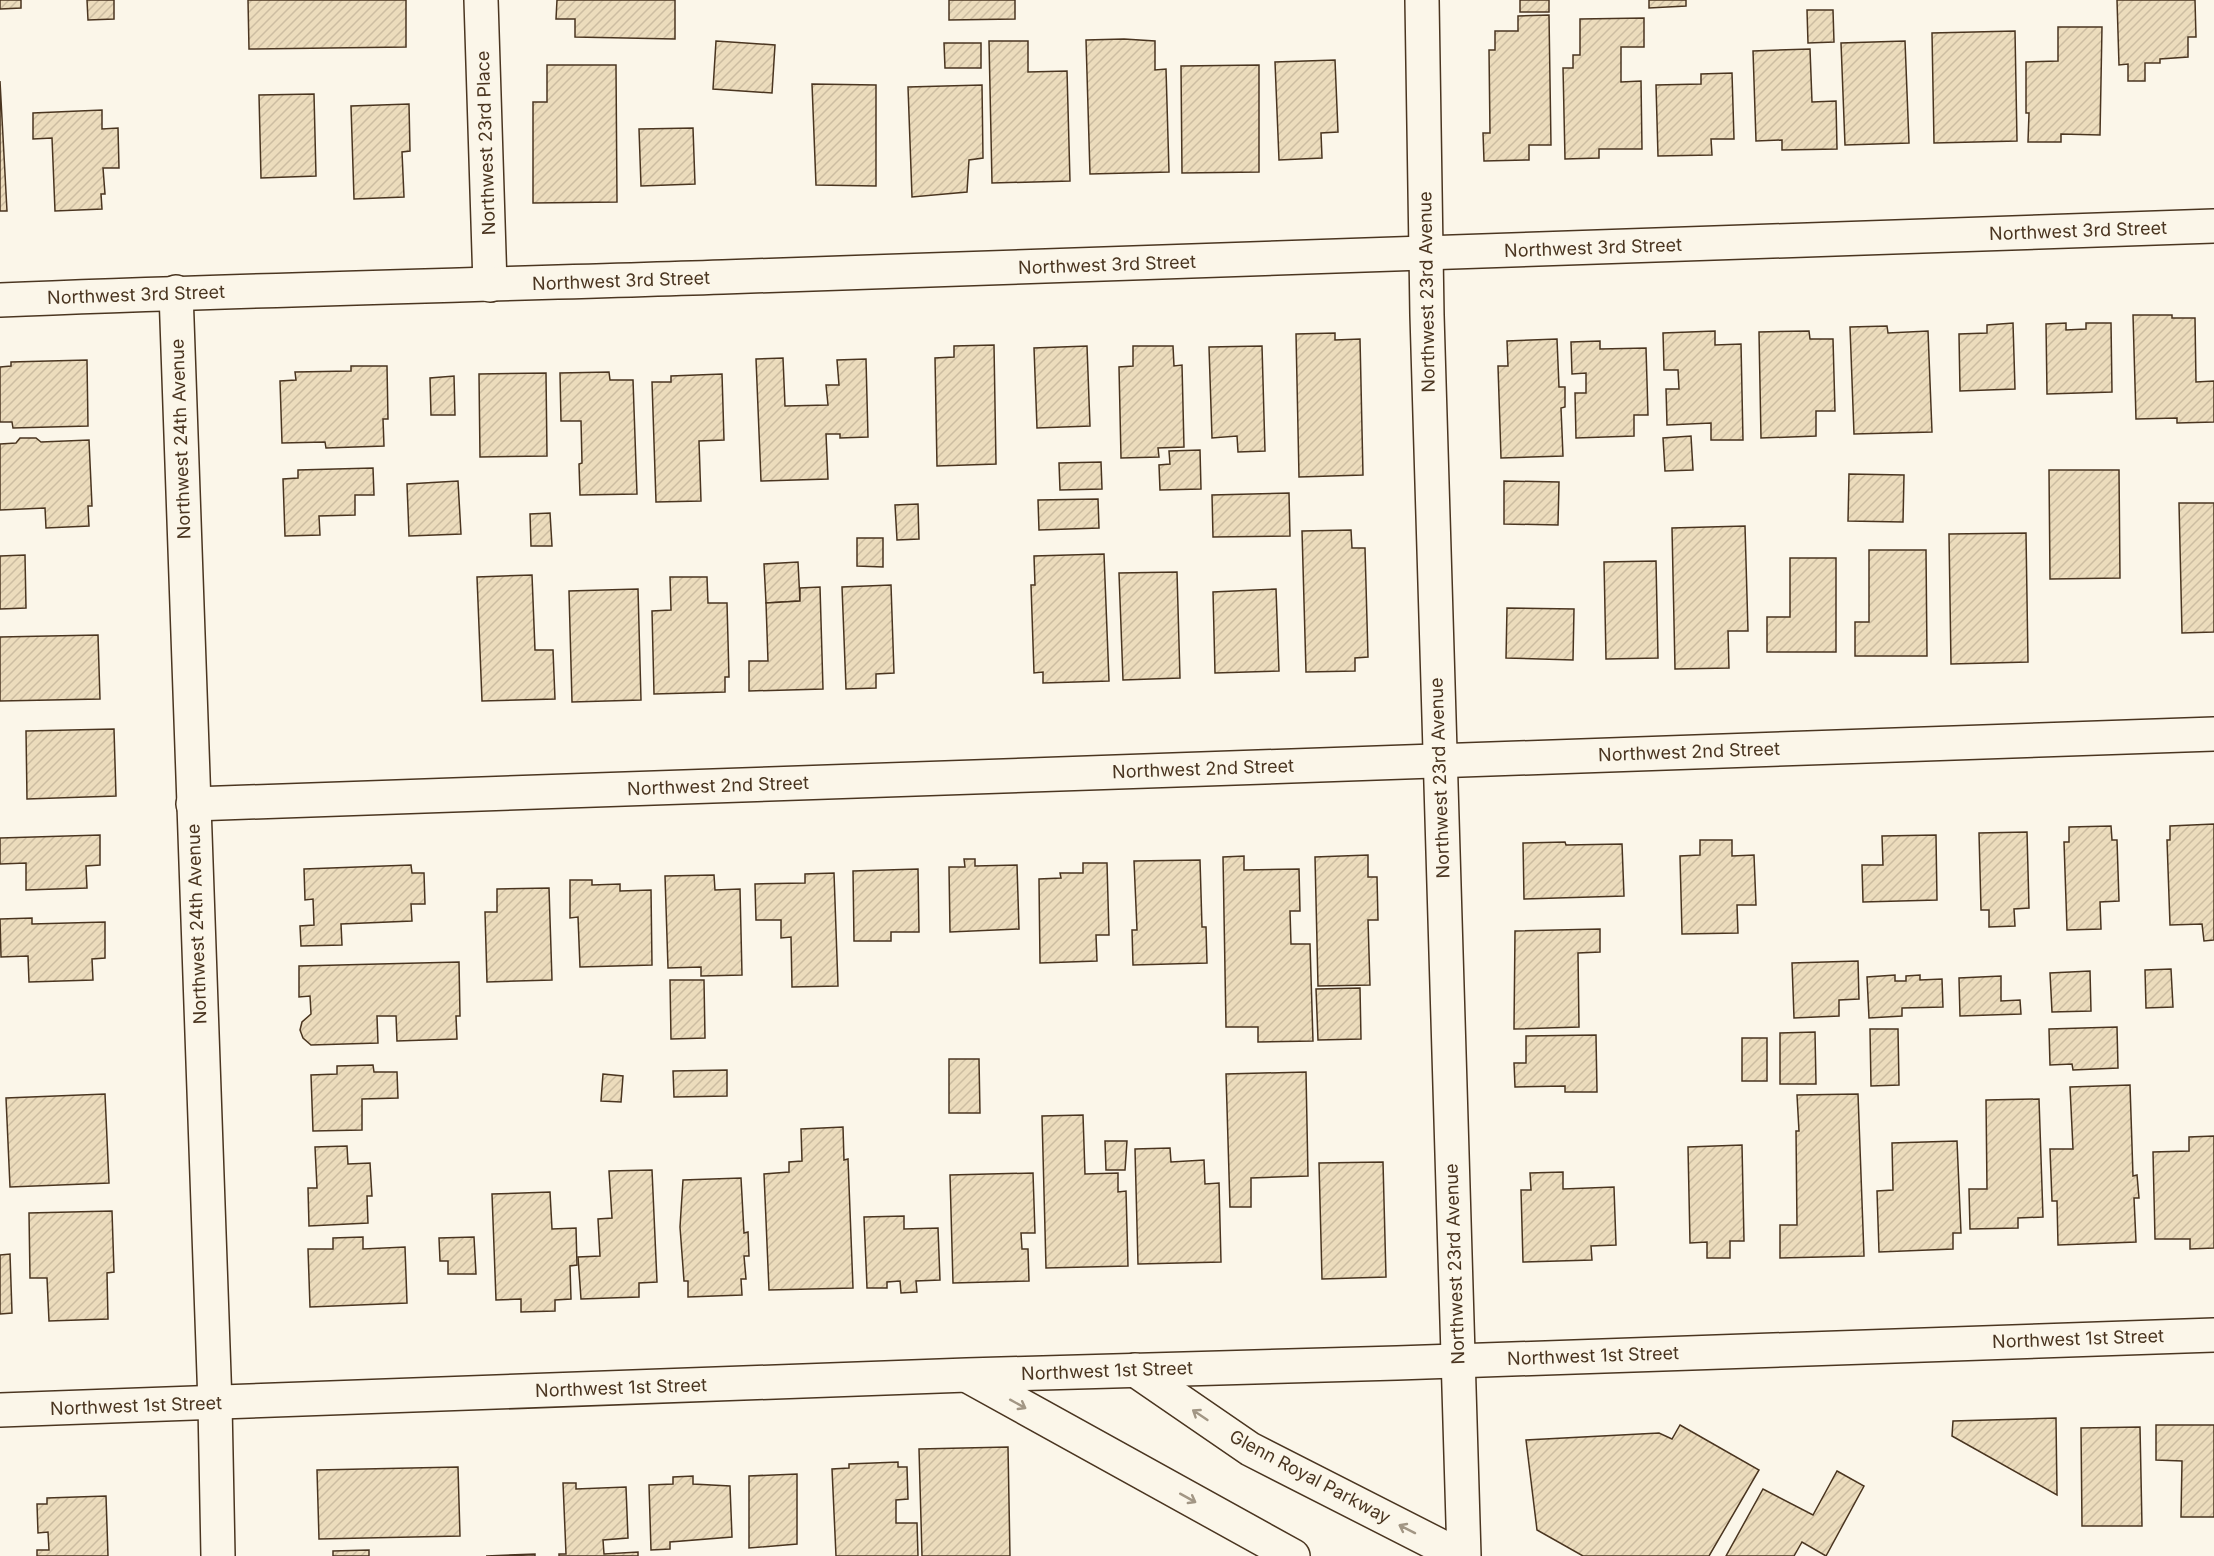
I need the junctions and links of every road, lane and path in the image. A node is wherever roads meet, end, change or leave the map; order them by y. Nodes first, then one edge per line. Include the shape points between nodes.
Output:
1 (481, 0) edge
2 (1422, 0) edge
3 (2214, 226) edge
4 (1426, 254) junction
5 (490, 285) junction
6 (176, 292) junction
7 (0, 300) edge
8 (2214, 734) edge
9 (1439, 761) junction
10 (193, 804) junction
11 (2214, 1335) edge
12 (1458, 1361) junction
13 (1135, 1370) junction
14 (967, 1375) junction
15 (215, 1404) junction
16 (0, 1410) edge
17 (218, 1556) edge
18 (1293, 1556) edge
19 (1460, 1556) edge
20 (1464, 1556) edge

1 - 5 street, Northwest 23rd Place
2 - 4 street, Northwest 23rd Avenue
3 - 4 street, Northwest 3rd Street
4 - 5 street, Northwest 3rd Street
4 - 9 street, Northwest 23rd Avenue
5 - 6 street, Northwest 3rd Street
6 - 7 street, Northwest 3rd Street
6 - 10 street, Northwest 24th Avenue
8 - 9 street, Northwest 2nd Street
9 - 10 street, Northwest 2nd Street
9 - 12 street, Northwest 23rd Avenue
10 - 15 street, Northwest 24th Avenue
11 - 12 street, Northwest 1st Street
12 - 13 street, Northwest 1st Street
12 - 20 street, Northwest 23rd Avenue
13 - 14 street, Northwest 1st Street
19 -> 13 street, Glenn Royal Parkway via 1250,1449
14 - 15 street, Northwest 1st Street
14 -> 18 street
15 - 16 street, Northwest 1st Street
15 - 17 street, Northwest 24th Avenue

